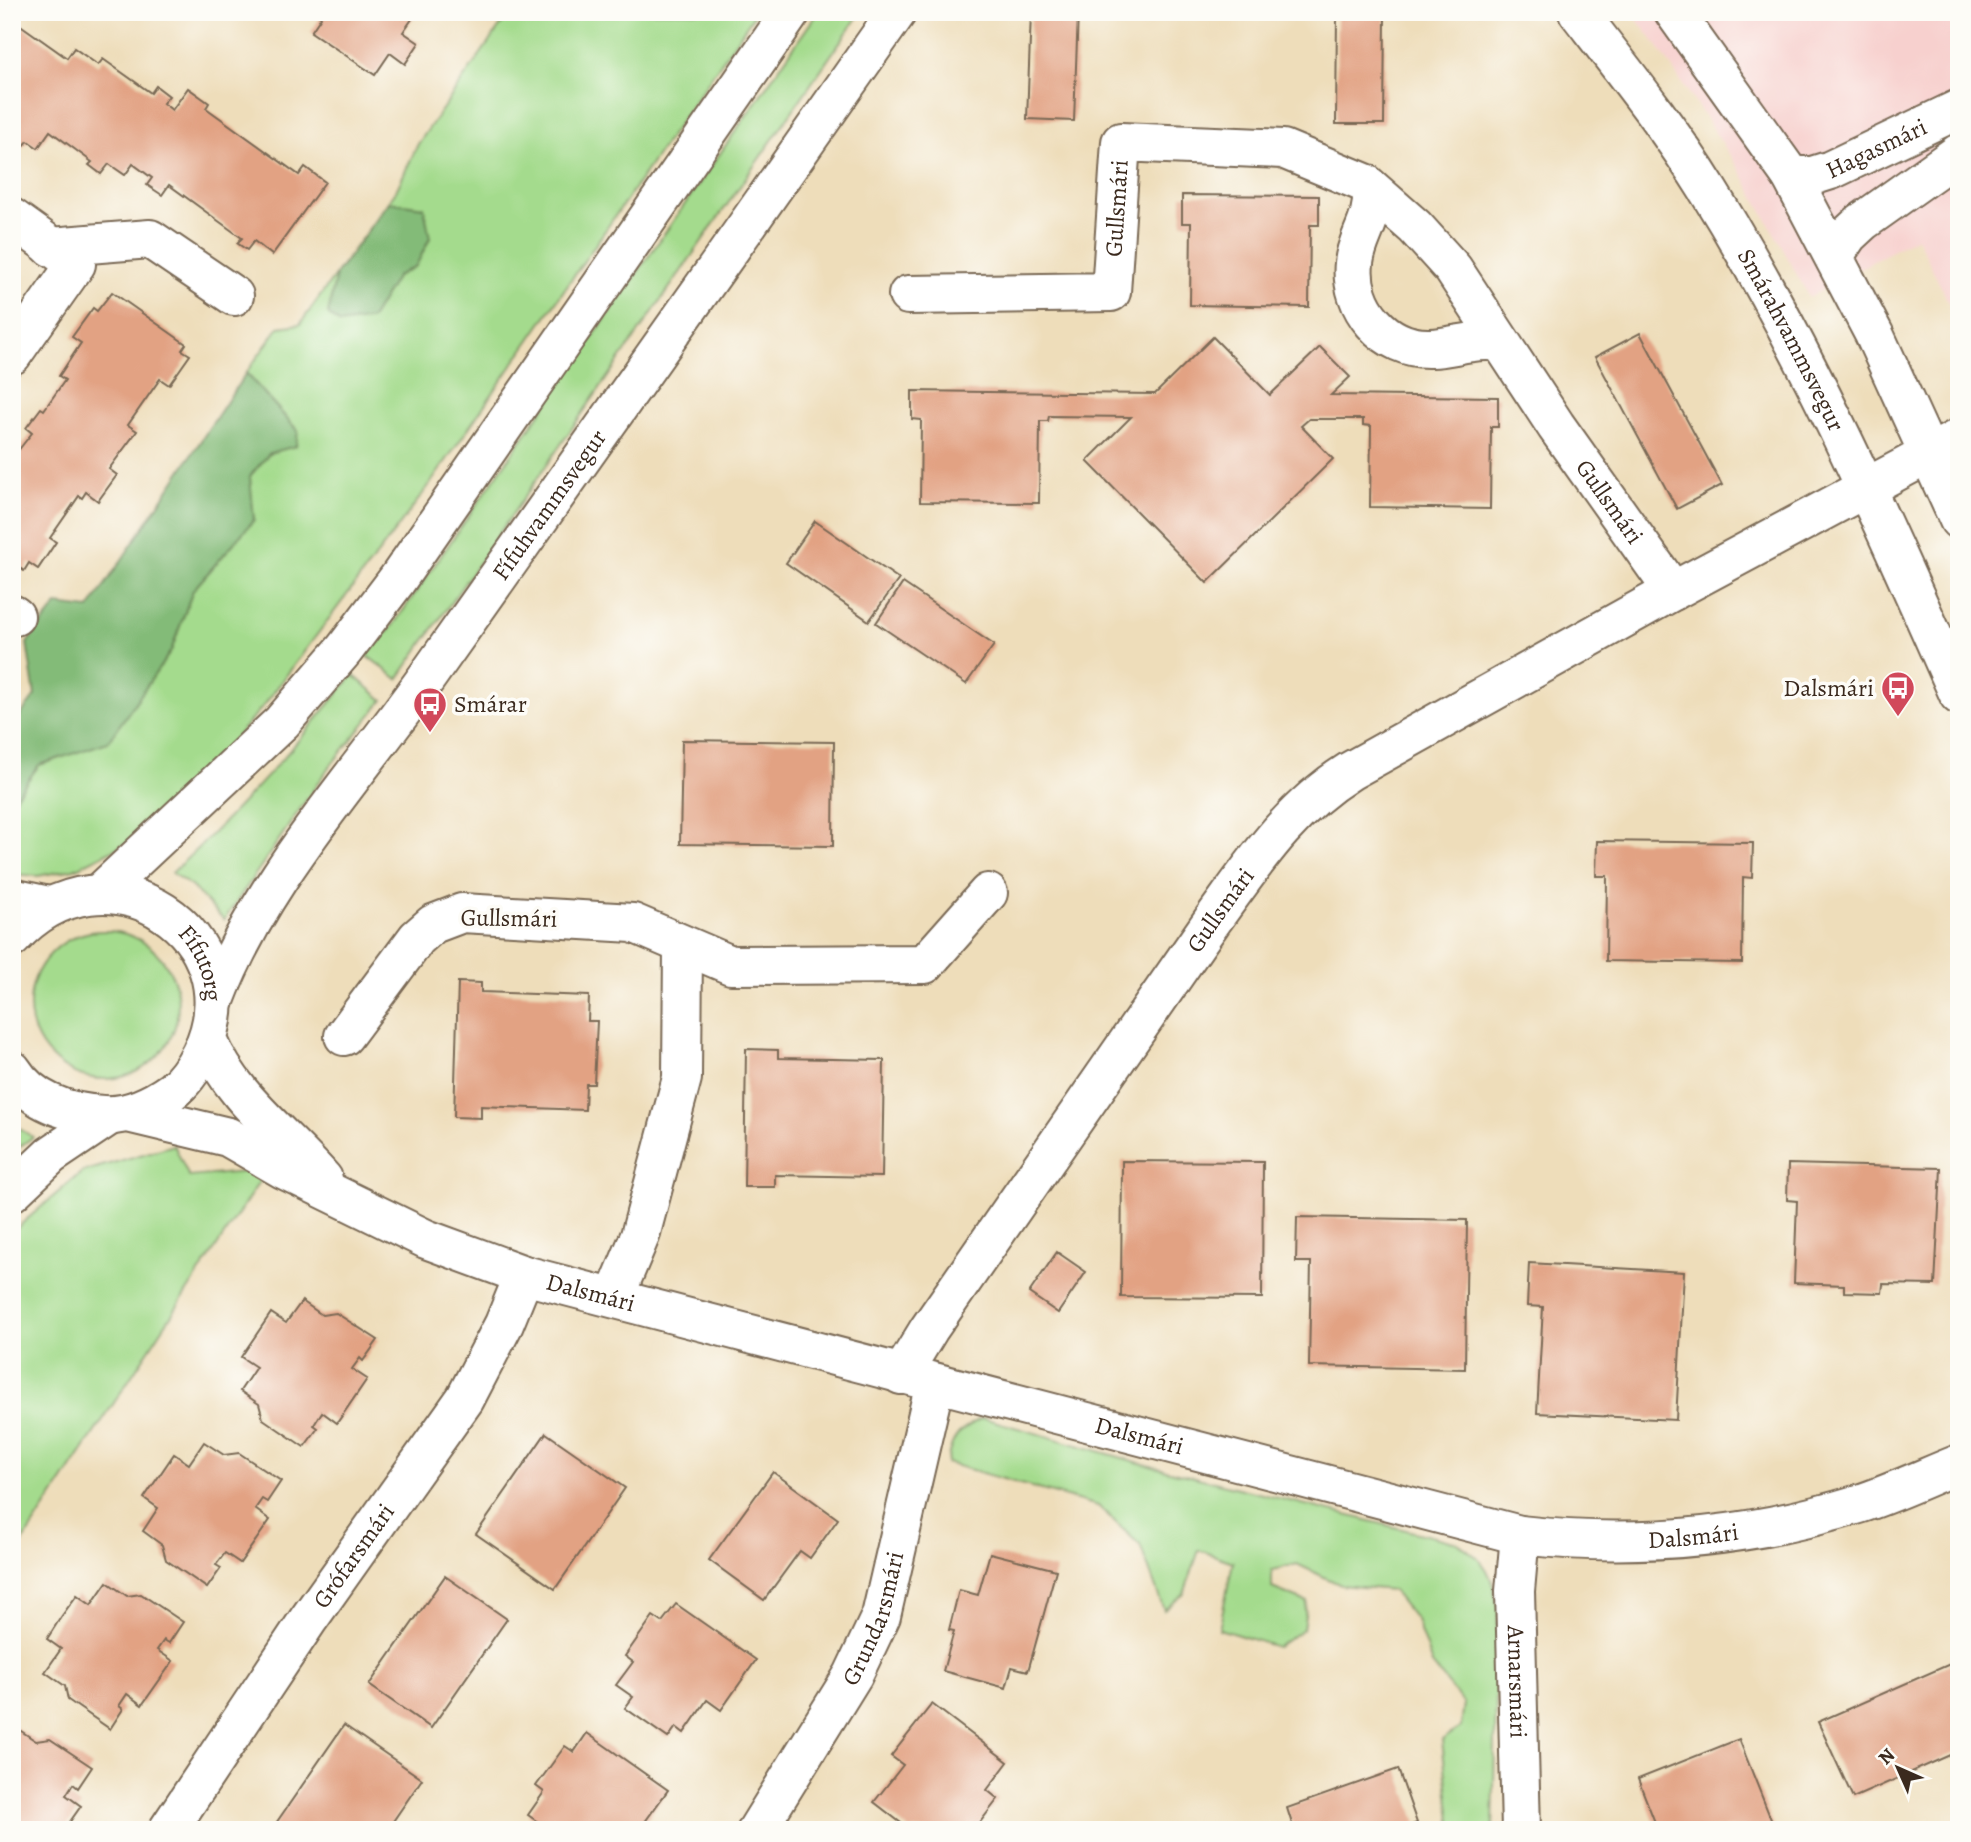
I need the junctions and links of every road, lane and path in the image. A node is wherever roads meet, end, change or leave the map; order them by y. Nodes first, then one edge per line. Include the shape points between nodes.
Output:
1 (791, 12) edge
2 (897, 12) edge
3 (1578, 12) edge
4 (1674, 12) edge
5 (1959, 109) edge
6 (1959, 153) edge
7 (1791, 176) junction
8 (1372, 190) junction
9 (12, 218) edge
10 (51, 247) junction
11 (1834, 256) junction
12 (908, 295) dead end
13 (234, 296) dead end
14 (1500, 342) junction
15 (12, 355) edge
16 (1944, 445) edge
17 (1865, 487) junction
18 (1959, 520) edge
19 (1673, 591) junction
20 (1959, 695) edge
21 (101, 892) junction
22 (988, 893) dead end
23 (12, 898) edge
24 (49, 906) junction
25 (12, 938) edge
26 (683, 945) junction
27 (214, 1003) junction
28 (344, 1036) dead end
29 (208, 1040) junction
30 (12, 1070) edge
31 (119, 1115) junction
32 (334, 1191) junction
33 (12, 1192) edge
34 (524, 1275) junction
35 (614, 1298) junction
36 (918, 1379) junction
37 (1959, 1464) edge
38 (1520, 1535) junction
39 (168, 1830) edge
40 (757, 1830) edge
41 (1521, 1830) edge

1 - 21 street via 344,650 254,750
2 - 27 street, Fífuhvammsvegur via 411,701 273,887 228,965
3 - 17 street, Smárahvammsvegur via 1652,108 1747,254
4 - 7 street
5 - 7 street, Hagasmári via 1831,170
6 - 11 street, Hagasmári via 1862,222
7 - 11 street
8 - 12 street, Gullsmári via 1283,149 1121,142 1111,292
8 - 14 street, Gullsmári via 1415,227 1453,269
8 - 14 street via 1371,216 1354,261 1354,284 1374,325 1390,338 1419,347 1475,340
9 - 10 street
10 - 13 street via 150,239
10 - 15 street via 76,264
11 - 16 street
14 - 19 street, Gullsmári
16 - 17 street, Gullsmári
16 - 18 street
17 - 19 street, Gullsmári
17 - 20 street, Smárahvammsvegur
19 - 36 street, Gullsmári via 1350,771 1306,802 1212,921 929,1329
21 - 24 street, Fífutorg
21 - 27 street, Fífutorg via 139,900 180,925 198,947
22 - 26 street, Gullsmári via 925,964 731,965
23 - 24 street
24 - 25 street, Fífutorg
26 - 28 street, Gullsmári via 633,923 462,913 433,924 417,938
26 - 35 street via 682,1078 640,1236
27 - 29 street, Fífutorg
29 - 31 street, Fífutorg via 177,1087 154,1103
29 - 32 street, Dalsmári via 217,1063 250,1106
30 - 31 street, Fífutorg via 44,1100 75,1113
31 - 32 street, Dalsmári via 228,1137 285,1170
31 - 33 street via 51,1155
32 - 34 street, Dalsmári via 426,1240
34 - 35 street, Dalsmári
34 - 39 street, Grófarsmári via 505,1324 465,1399 308,1620
35 - 36 street, Dalsmári
36 - 38 street, Dalsmári
36 - 40 street, Grundarsmári via 881,1616 853,1675
37 - 38 street, Dalsmári via 1860,1504 1759,1529 1666,1541 1581,1542
38 - 41 street, Arnarsmári via 1515,1591

